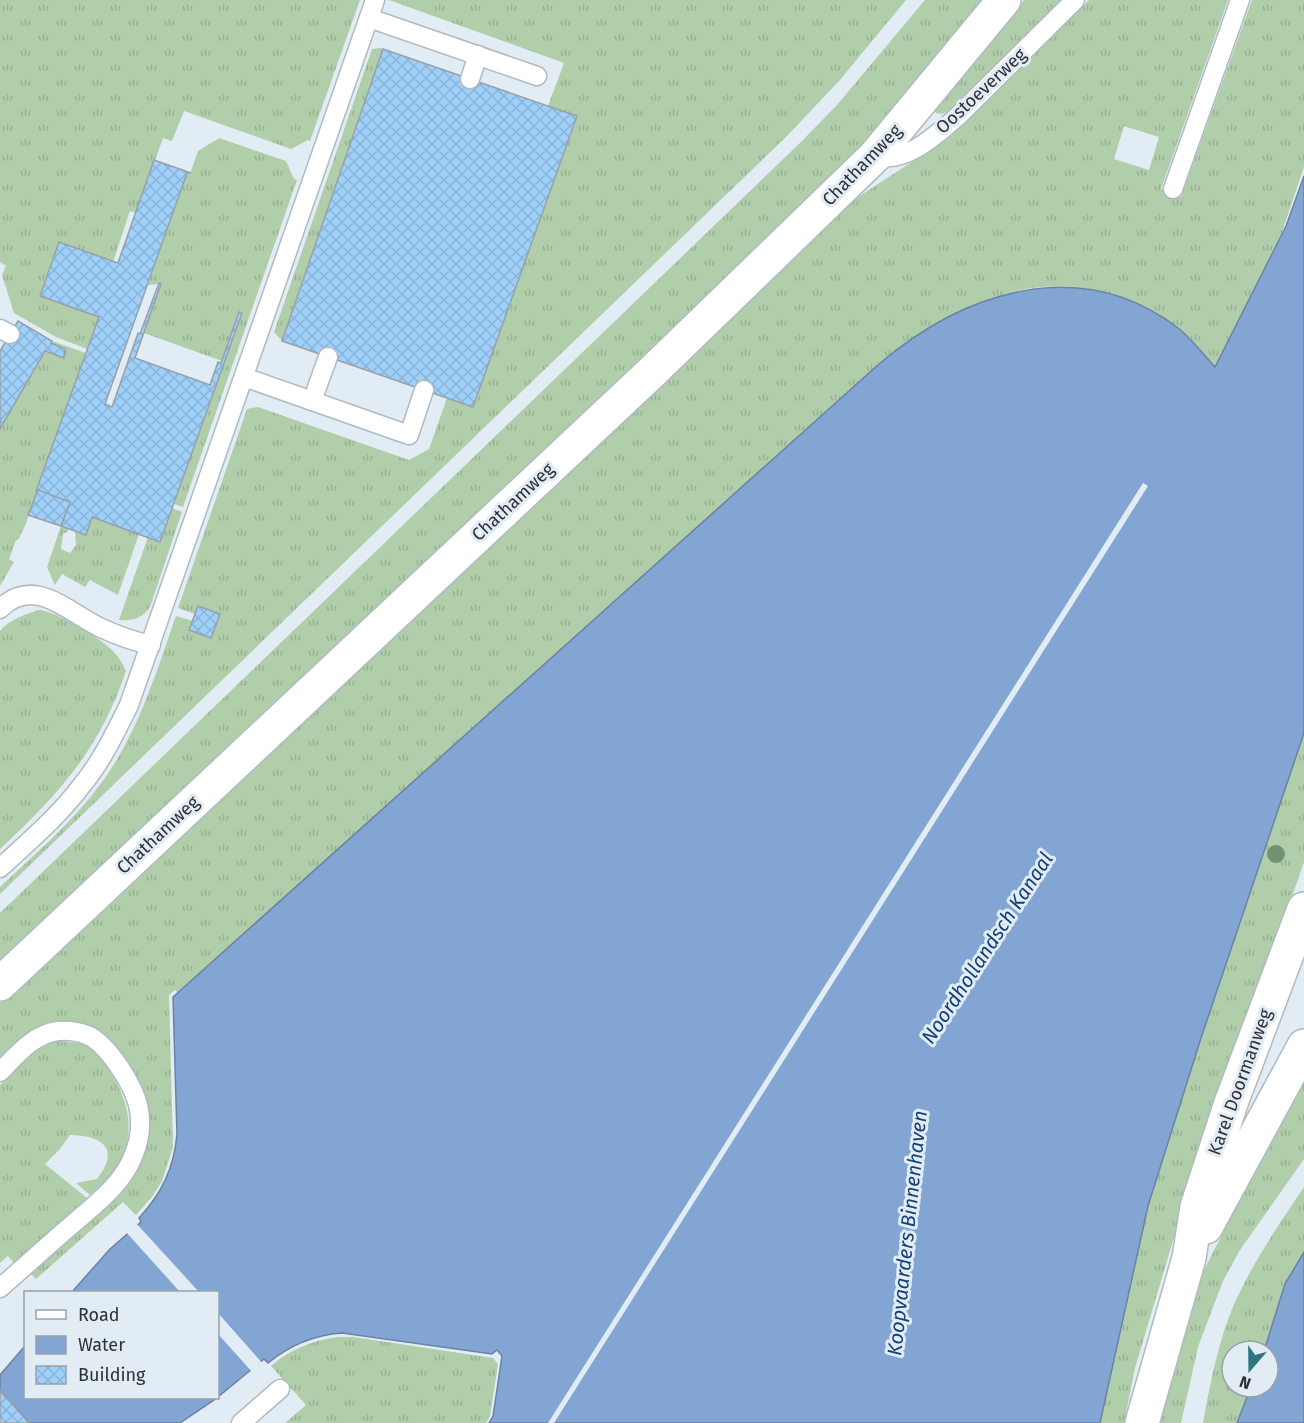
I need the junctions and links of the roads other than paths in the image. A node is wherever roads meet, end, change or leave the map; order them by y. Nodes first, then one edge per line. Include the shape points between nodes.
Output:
1 (375, 0) edge
2 (1004, 0) edge
3 (1075, 0) edge
4 (1240, 0) edge
5 (369, 18) junction
6 (478, 56) junction
7 (537, 76) dead end
8 (470, 79) dead end
9 (875, 156) junction
10 (1173, 189) dead end
11 (328, 357) dead end
12 (244, 377) junction
13 (424, 390) dead end
14 (312, 401) junction
15 (0, 609) edge
16 (151, 645) junction
17 (0, 868) edge
18 (1304, 909) edge
19 (0, 984) edge
20 (1304, 1046) edge
21 (0, 1072) edge
22 (1189, 1258) junction
23 (0, 1288) edge
24 (280, 1389) dead end
25 (241, 1423) edge
26 (1142, 1423) edge

1 - 5 lane
2 - 9 street, Chathamweg
3 - 9 lane, Oostoeverweg via 940,132 896,157
4 - 10 lane
5 - 6 lane
5 - 12 lane
6 - 7 lane
6 - 8 lane
9 - 19 street, Chathamweg via 654,370
11 - 14 lane
12 - 14 lane
12 - 16 lane
13 - 14 lane via 409,435
15 - 16 lane via 22,596 45,597 119,636
16 - 17 lane via 129,705 96,766 65,805
18 - 22 street, Karel Doormanweg via 1231,1103 1197,1208
20 - 22 street, Karel Doormanweg
21 - 23 lane via 35,1039 57,1031 82,1033 99,1043 125,1077 133,1091 140,1121 134,1156 121,1178
22 - 26 street, Karel Doormanweg
24 - 25 lane

